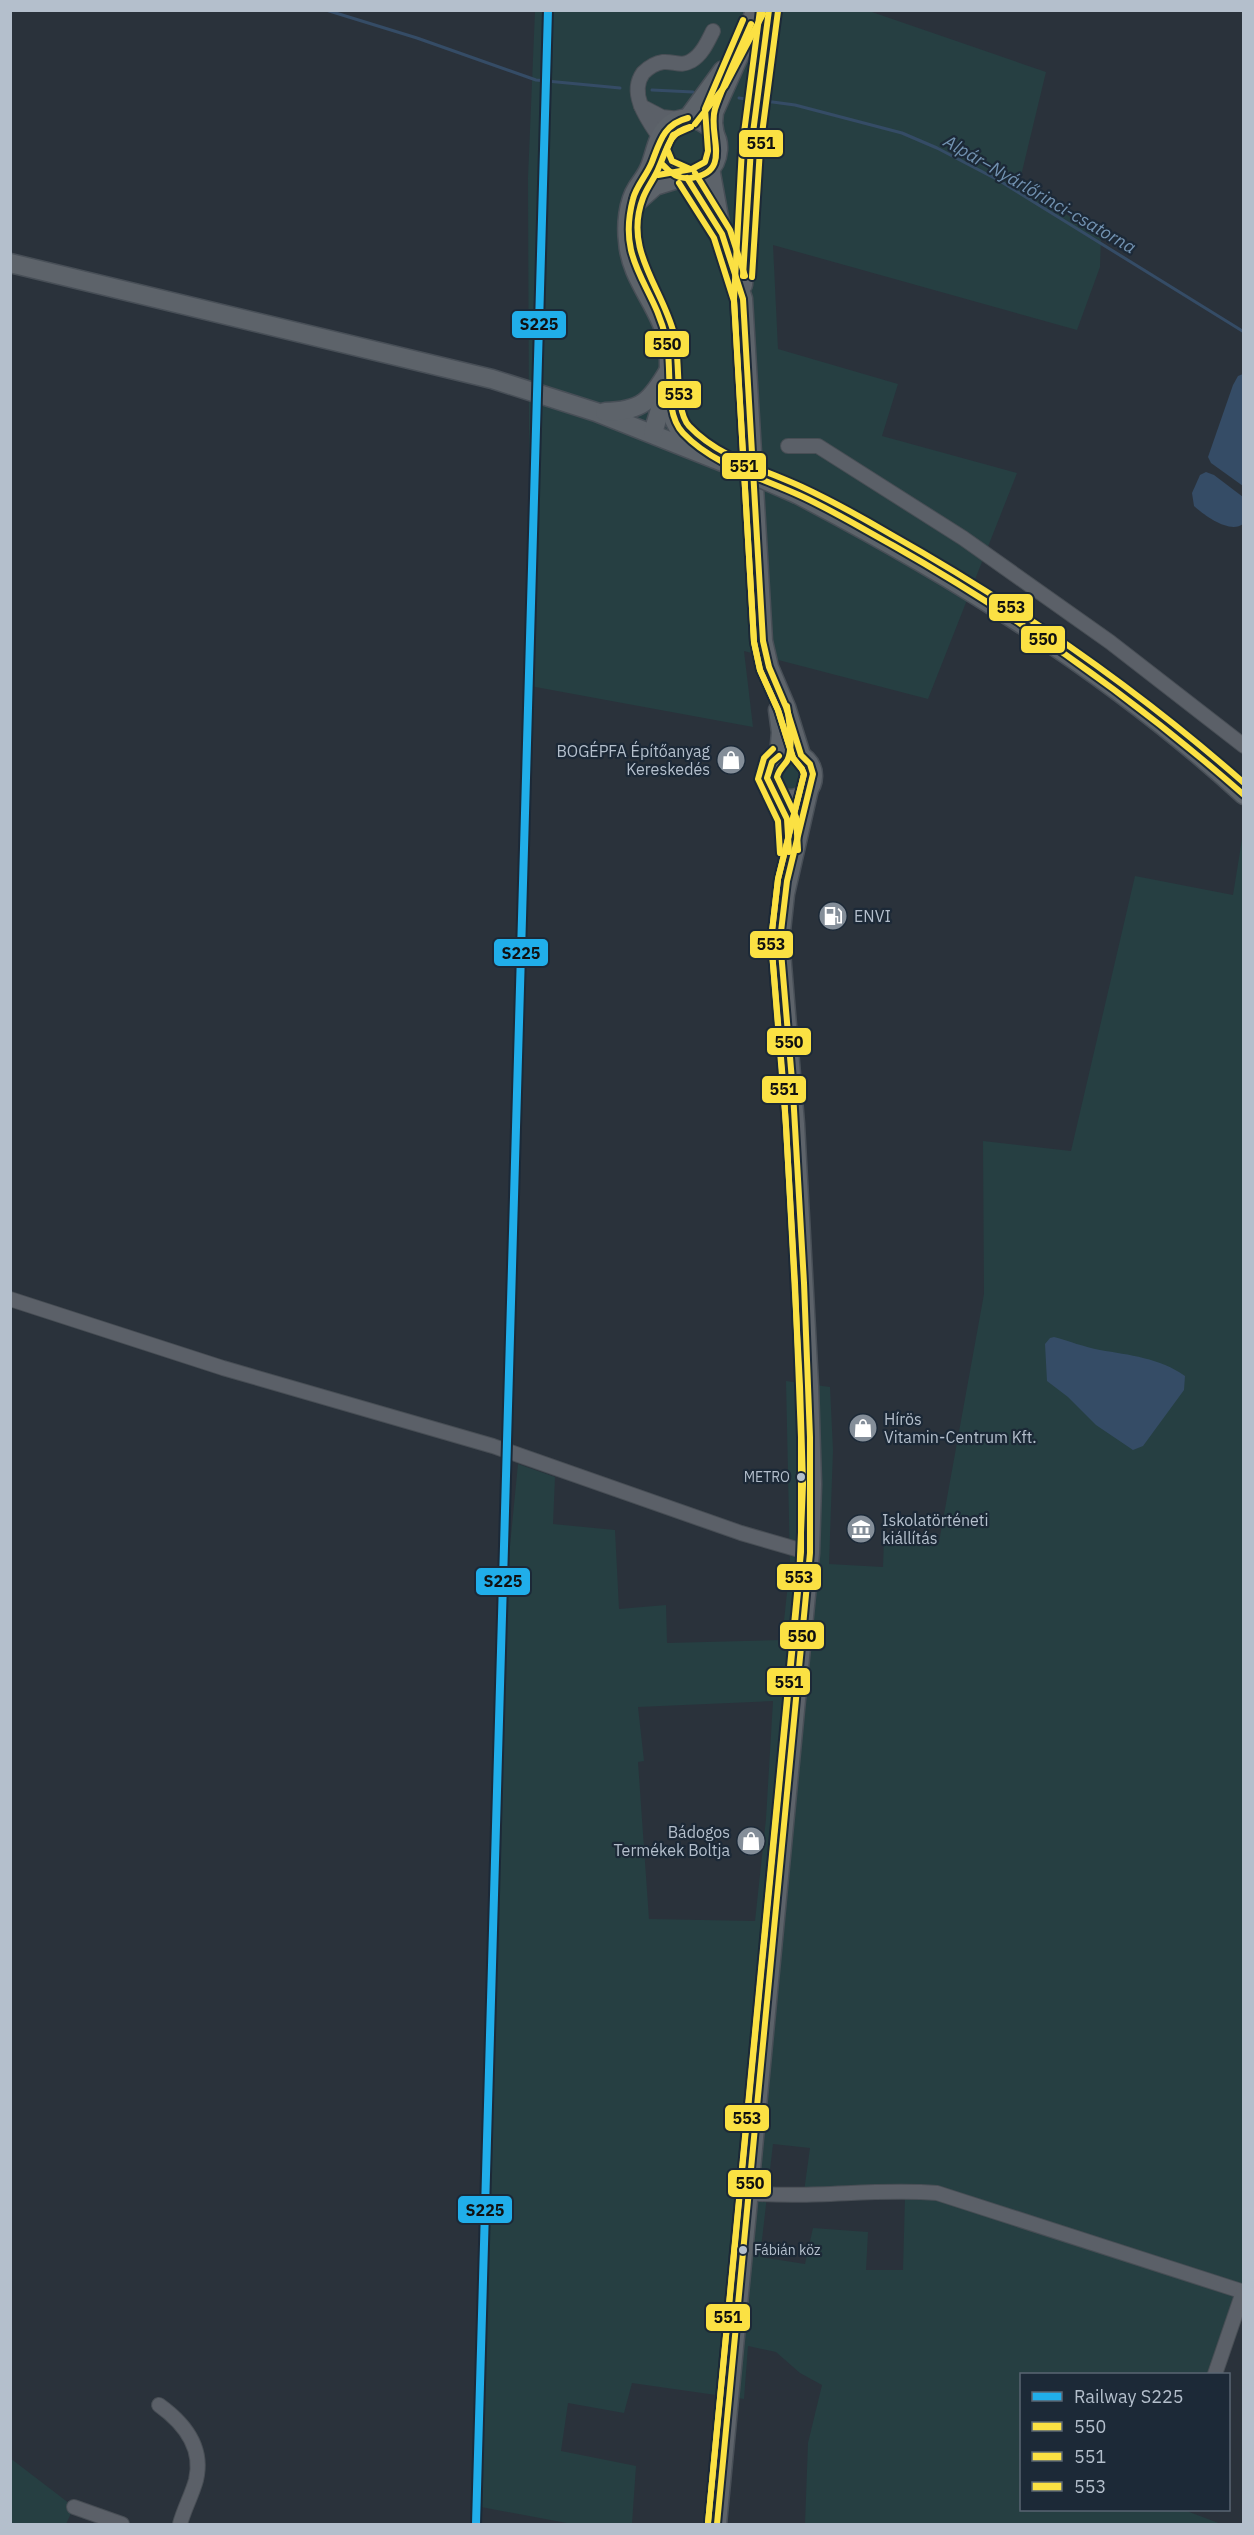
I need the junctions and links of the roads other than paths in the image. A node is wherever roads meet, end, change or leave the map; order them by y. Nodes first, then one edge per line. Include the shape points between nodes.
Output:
1 (759, 12) edge
2 (713, 31) dead end
3 (641, 106) junction
4 (684, 119) junction
5 (716, 136) junction
6 (659, 141) junction
7 (710, 168) junction
8 (684, 178) junction
9 (630, 210) junction
10 (722, 234) junction
11 (10, 263) edge
12 (742, 299) junction
13 (670, 369) junction
14 (589, 410) junction
15 (653, 433) junction
16 (788, 447) dead end
17 (722, 461) junction
18 (774, 681) junction
19 (1244, 746) edge
20 (801, 754) junction
21 (778, 756) junction
22 (809, 789) junction
23 (777, 795) junction
24 (1244, 795) edge
25 (789, 873) junction
26 (10, 1299) edge
27 (810, 1553) junction
28 (749, 2193) junction
29 (1243, 2292) edge
30 (1215, 2373) edge
31 (159, 2405) dead end
32 (74, 2507) dead end
33 (122, 2524) edge
34 (180, 2524) edge
35 (717, 2524) edge

1 - 4 main road via 717,81
1 - 5 main road via 714,112
1 - 12 main road via 759,82
2 - 3 street via 691,62 663,62 645,71 637,91
3 - 4 street via 662,117
3 - 6 street
4 - 5 main road via 704,123
4 - 6 main road via 668,126
5 - 7 main road via 717,156
6 - 8 main road via 658,154 666,169
6 - 9 main road
7 - 8 main road via 695,177
7 - 10 main road
8 - 9 main road via 655,186
8 - 10 main road
9 - 13 main road via 627,242 631,259 666,336
10 - 12 main road
11 - 14 main road via 492,379
12 - 18 main road via 763,642
13 - 14 main road via 656,393 642,405 627,411
13 - 15 main road
13 - 17 main road via 673,418 681,432
14 - 15 main road
15 - 17 main road
16 - 19 street via 818,446 963,538 1110,642
17 - 24 main road, bridge via 797,494 954,581 1019,622 1149,716
18 - 20 main road
18 - 21 main road via 781,732
20 - 21 main road
20 - 22 main road via 812,769
21 - 23 main road via 767,778
22 - 23 main road via 794,798
22 - 25 main road
23 - 25 main road via 787,819
25 - 27 main road via 780,940 795,1124 809,1386
26 - 27 street via 223,1368 493,1446 741,1533
27 - 28 main road
28 - 29 street via 937,2193
28 - 35 main road
29 - 30 street
31 - 34 street via 190,2433 196,2450 196,2480
32 - 33 street

